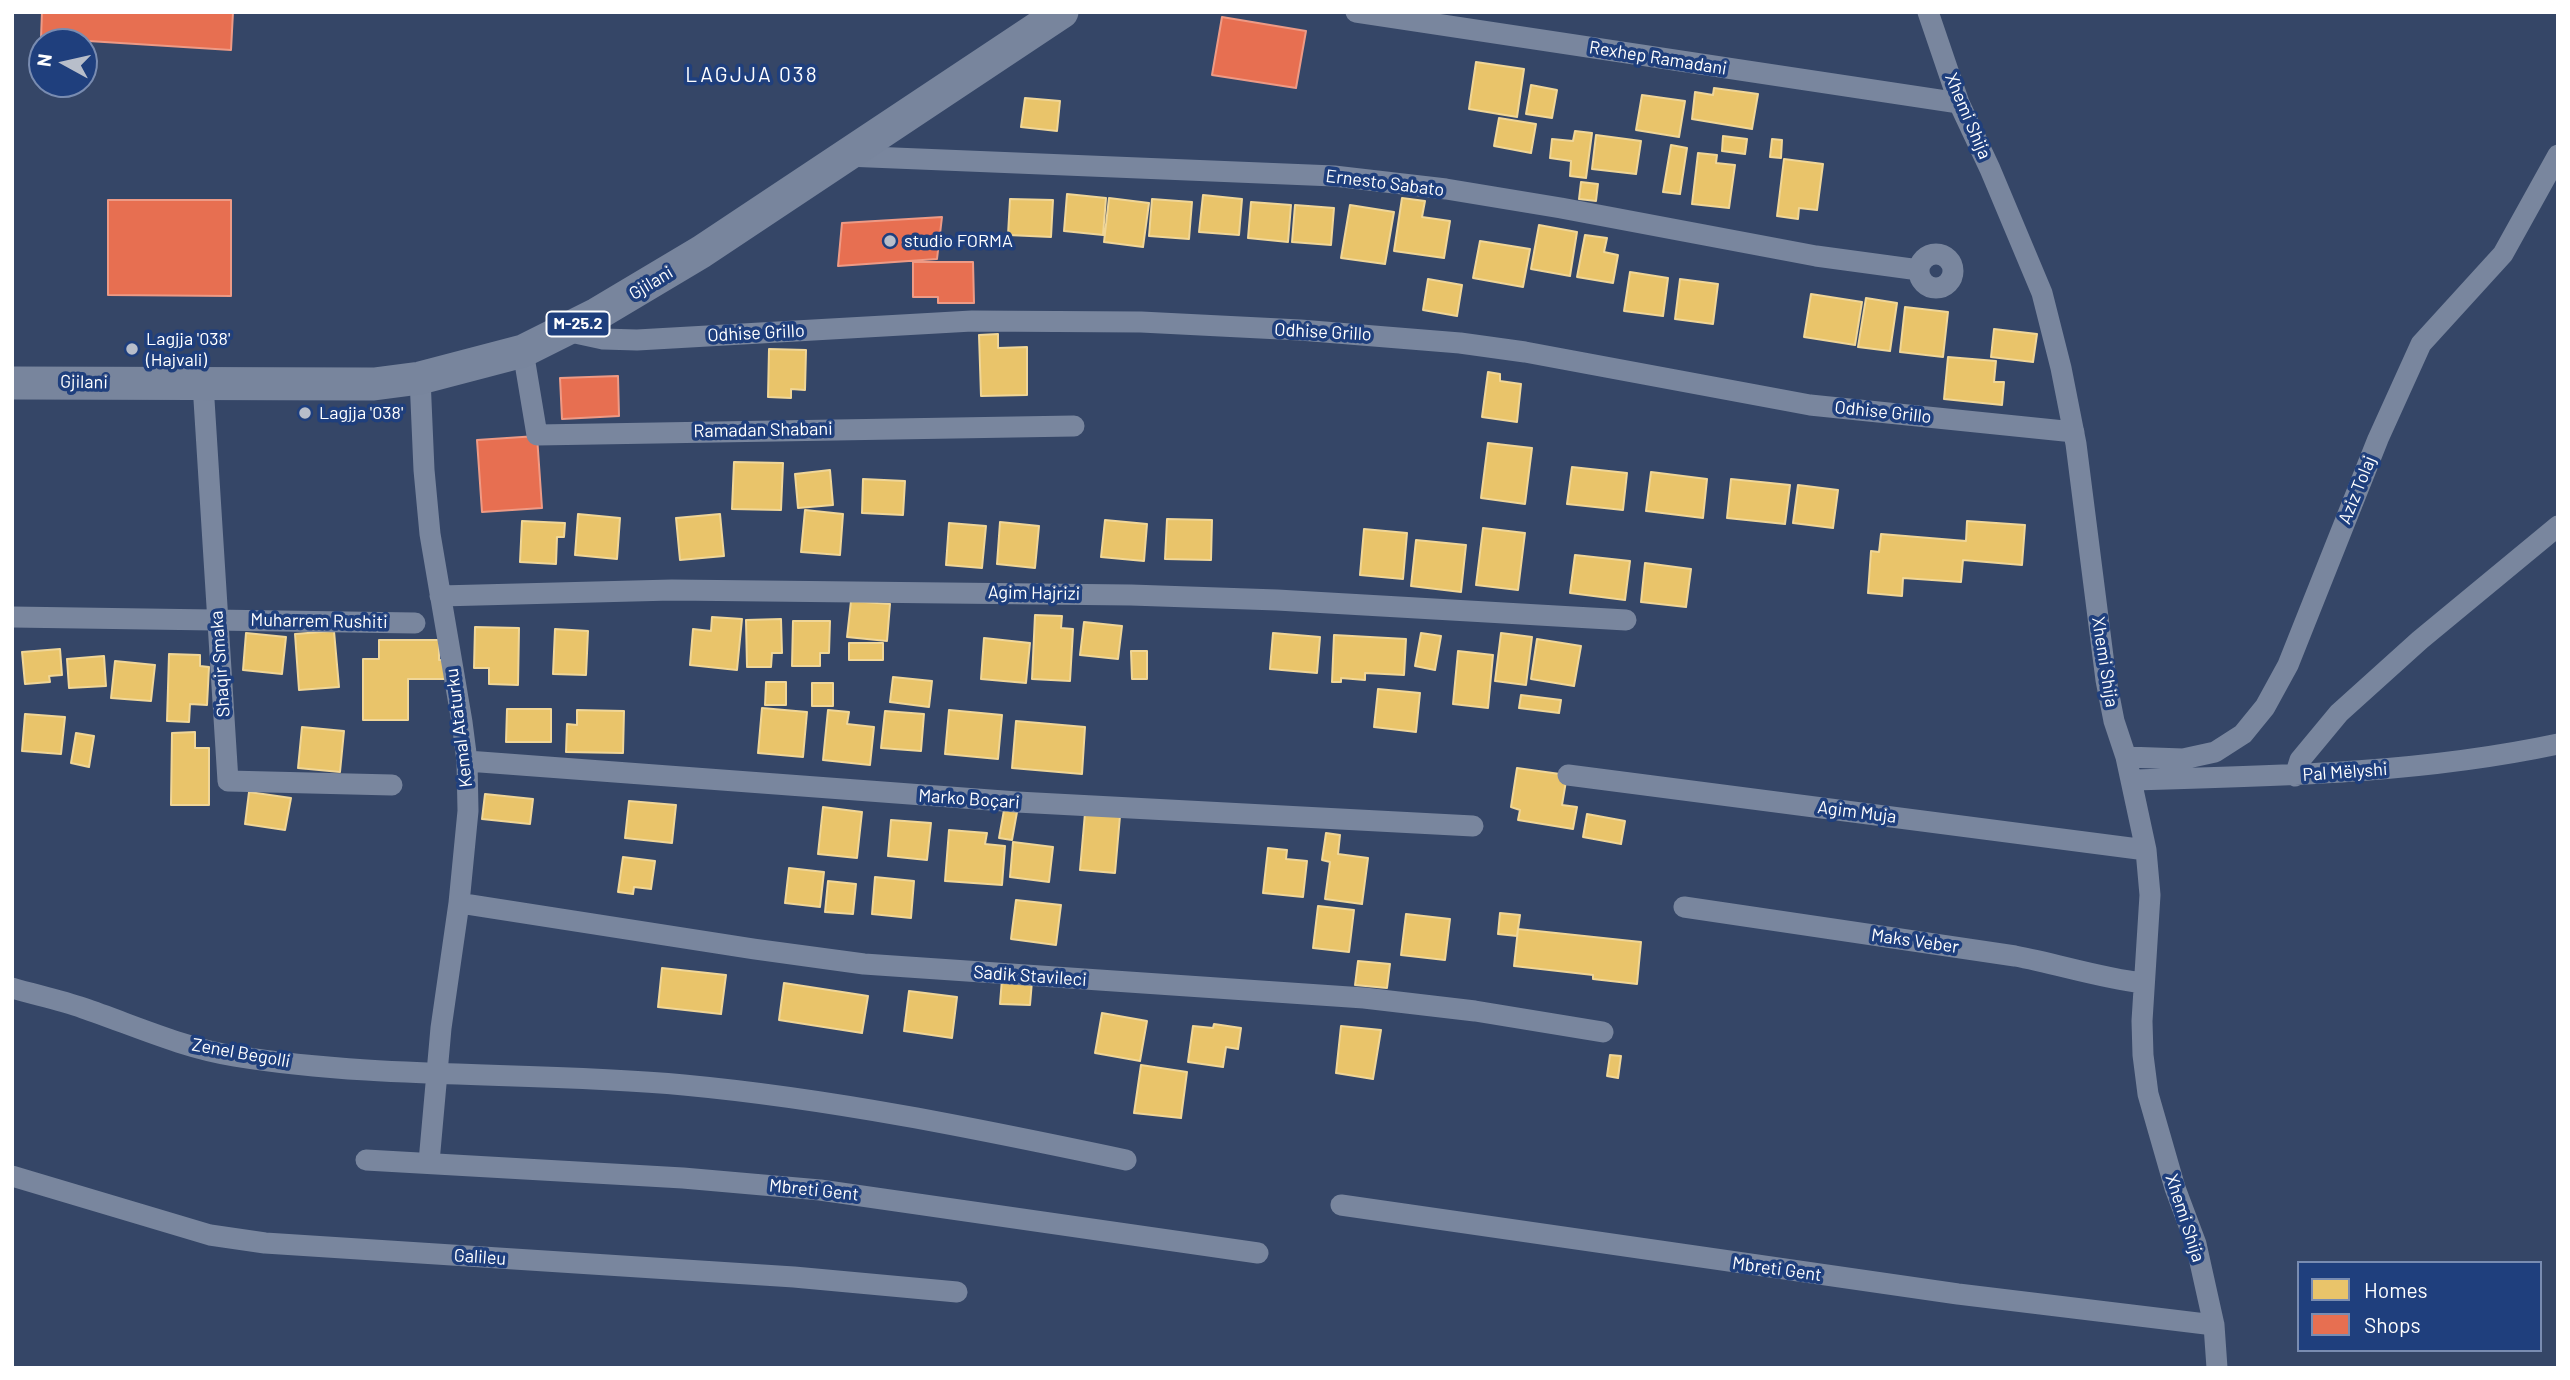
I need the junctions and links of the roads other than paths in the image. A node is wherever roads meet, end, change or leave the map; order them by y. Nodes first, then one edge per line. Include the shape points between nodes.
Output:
1 (1062, 12) edge
2 (1356, 12) edge
3 (1928, 12) edge
4 (1959, 103) junction
5 (2558, 155) edge
6 (844, 156) junction
7 (1919, 270) dead end
8 (566, 331) junction
9 (523, 351) junction
10 (420, 378) junction
11 (12, 383) edge
12 (203, 384) junction
13 (1074, 426) dead end
14 (2074, 432) junction
15 (2558, 526) edge
16 (440, 596) junction
17 (12, 617) edge
18 (218, 619) junction
19 (1626, 620) dead end
20 (415, 622) dead end
21 (2558, 744) edge
22 (2126, 757) junction
23 (467, 761) junction
24 (1568, 775) dead end
25 (2295, 776) junction
26 (2131, 780) junction
27 (392, 785) dead end
28 (1472, 826) dead end
29 (2146, 850) junction
30 (459, 903) junction
31 (1684, 907) dead end
32 (2143, 983) junction
33 (12, 988) edge
34 (1603, 1032) dead end
35 (437, 1074) junction
36 (366, 1160) dead end
37 (1126, 1160) dead end
38 (429, 1162) junction
39 (12, 1176) edge
40 (1341, 1205) dead end
41 (1258, 1253) dead end
42 (957, 1292) dead end
43 (2214, 1325) junction
44 (2217, 1368) edge

1 - 6 main road, Gjilani / M-25.2
2 - 4 street, Rexhep Ramadani
3 - 4 street, Xhemi Shija
4 - 14 street, Xhemi Shija via 2042,293
5 - 22 street, Aziz Tolaj via 2503,254 2421,344 2288,665 2265,707 2243,734 2215,752 2183,759
6 - 7 street, Ernesto Sabato via 1334,176 1446,189 1816,256
6 - 8 main road, Gjilani / M-25.2 via 702,252
8 - 9 main road, Gjilani / M-25.2
8 - 14 street, Odhise Grillo via 637,340 1058,320 1380,335 1525,352 1810,405
9 - 10 main road, Gjilani / M-25.2
9 - 13 street, Ramadan Shabani via 537,435
10 - 12 main road, Gjilani / M-25.2 via 362,384
10 - 16 street, Kemal Ataturku via 424,470
11 - 12 main road, Gjilani / M-25.2
12 - 18 street, Shaqir Smaka
14 - 22 street, Xhemi Shija via 2106,680
15 - 25 street via 2339,713 2300,760
16 - 19 street, Agim Hajrizi via 672,590 1118,595
16 - 23 street, Kemal Ataturku
17 - 18 street, Muharrem Rushiti
18 - 20 street, Muharrem Rushiti
18 - 27 street, Shaqir Smaka via 228,781
21 - 25 street, Pal Mëlyshi via 2473,760
22 - 26 street, Xhemi Shija
23 - 28 street, Marko Boçari via 1003,802
23 - 30 street, Kemal Ataturku via 468,811
24 - 29 street, Agim Muja
25 - 26 street, Pal Mëlyshi
26 - 29 street, Xhemi Shija
29 - 32 street, Xhemi Shija via 2150,895
30 - 34 street, Sadik Stavileci via 864,964 1364,998
30 - 35 street, Kemal Ataturku
31 - 32 street, Maks Veber via 2015,956
32 - 43 street, Xhemi Shija via 2148,1094 2196,1244
33 - 35 street, Zenel Begolli via 233,1056
35 - 37 street via 562,1076 795,1097
35 - 38 street, Kemal Ataturku
36 - 38 street, Mbreti Gent
38 - 41 street, Mbreti Gent via 820,1190
39 - 42 street, Galileu via 210,1235 265,1243
40 - 43 street, Mbreti Gent via 1958,1294
43 - 44 street, Xhemi Shija

